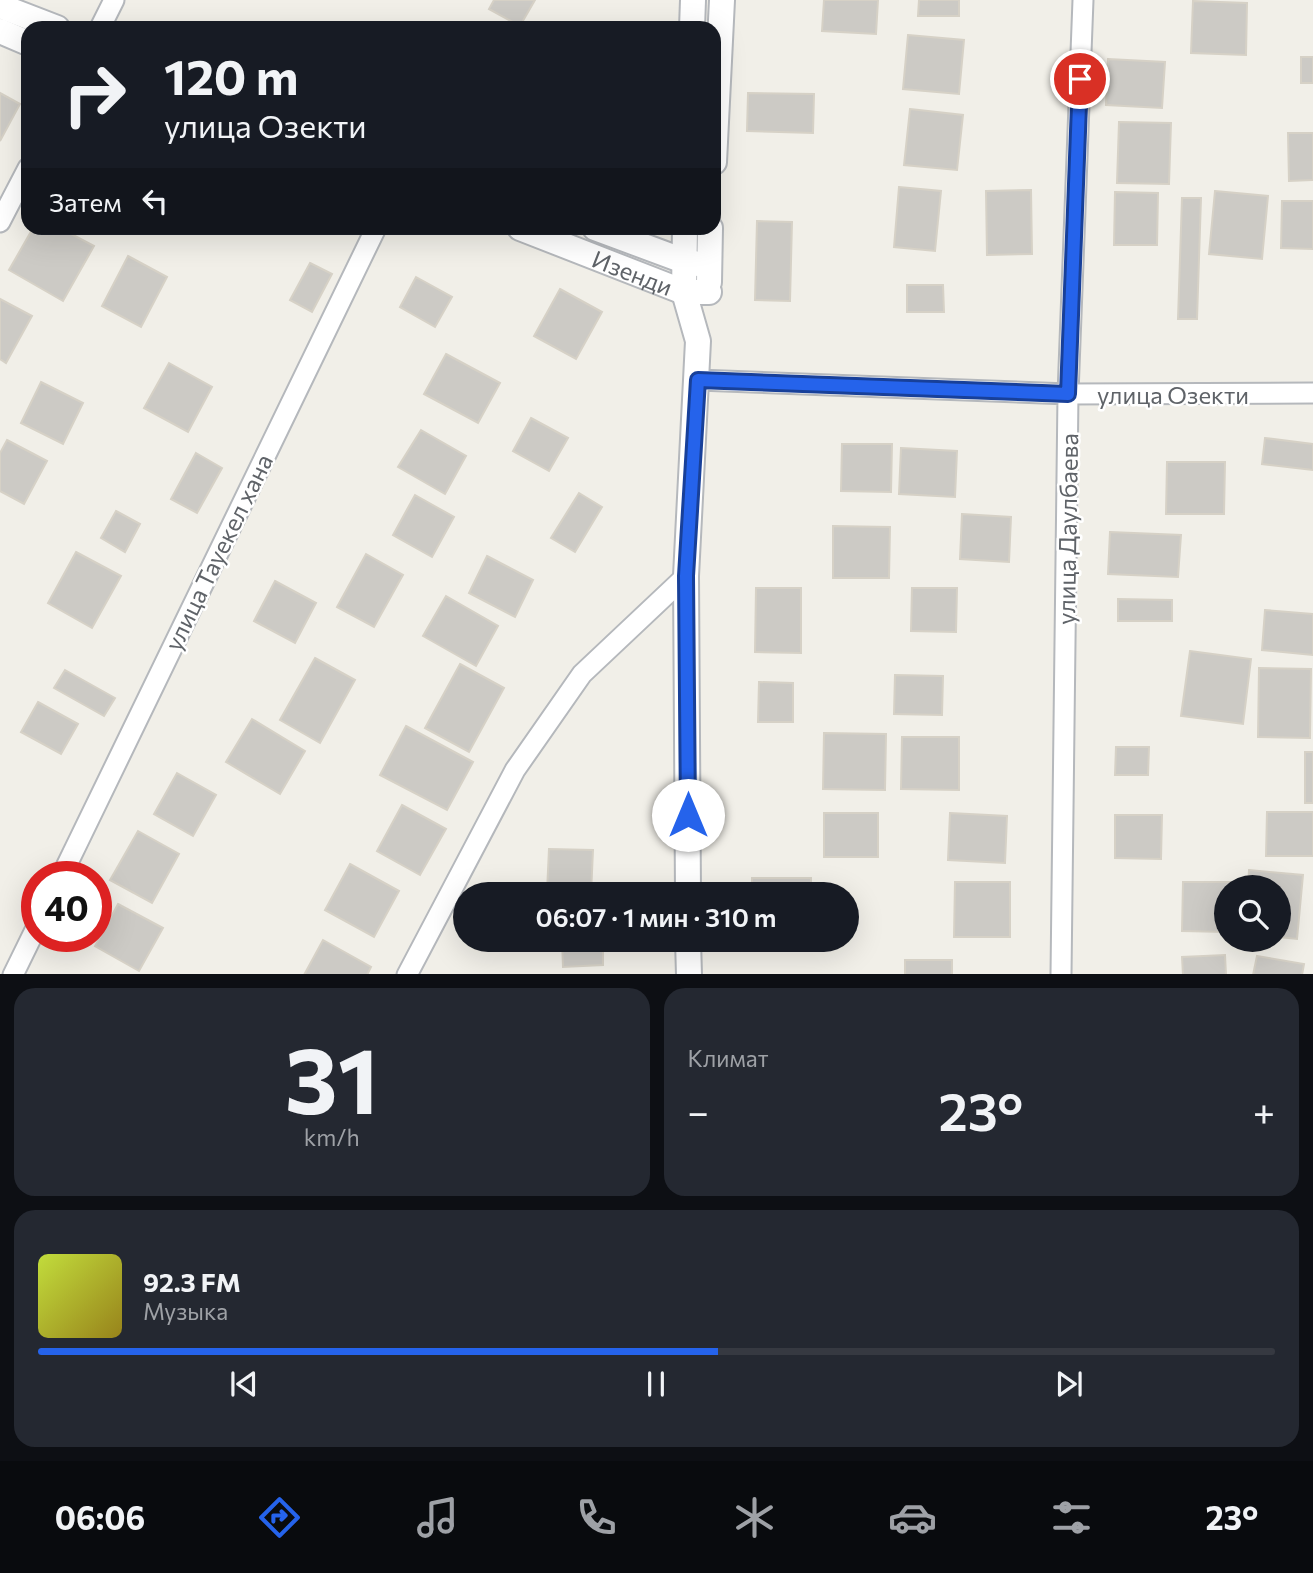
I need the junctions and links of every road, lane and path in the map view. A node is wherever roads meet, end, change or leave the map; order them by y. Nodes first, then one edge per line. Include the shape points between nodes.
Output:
1 (114, 0) edge
2 (693, 0) edge
3 (722, 0) edge
4 (1083, 0) edge
5 (0, 6) edge
6 (39, 21) edge
7 (104, 21) edge
8 (692, 21) edge
9 (721, 21) edge
10 (0, 32) edge
11 (21, 40) edge
12 (21, 182) edge
13 (0, 222) edge
14 (373, 235) edge
15 (539, 235) edge
16 (623, 235) edge
17 (685, 235) edge
18 (710, 235) edge
19 (684, 261) junction
20 (708, 266) junction
21 (697, 292) junction
22 (698, 380) junction
23 (1313, 393) edge
24 (1068, 394) junction
25 (686, 576) junction
26 (69, 861) edge
27 (688, 882) edge
28 (24, 952) edge
29 (688, 952) edge
30 (13, 974) edge
31 (408, 974) edge
32 (688, 974) edge
33 (1061, 974) edge

1 - 7 street
2 - 8 street
3 - 9 street
4 - 24 street, улица Даулбаева
5 - 6 street
10 - 11 street
12 - 13 street
14 - 26 street, улица Тауекел хана
15 - 21 street, Изенди
16 - 19 street, Изенди
17 - 19 street
18 - 20 street
19 - 20 street, Изенди
19 - 21 street
20 - 21 street
21 - 22 street
22 - 24 street, улица Озекти
22 - 25 street
23 - 24 street, улица Озекти
24 - 33 street, улица Даулбаева
25 - 27 street
25 - 31 street via 582,674 515,770
28 - 30 street
29 - 32 street

